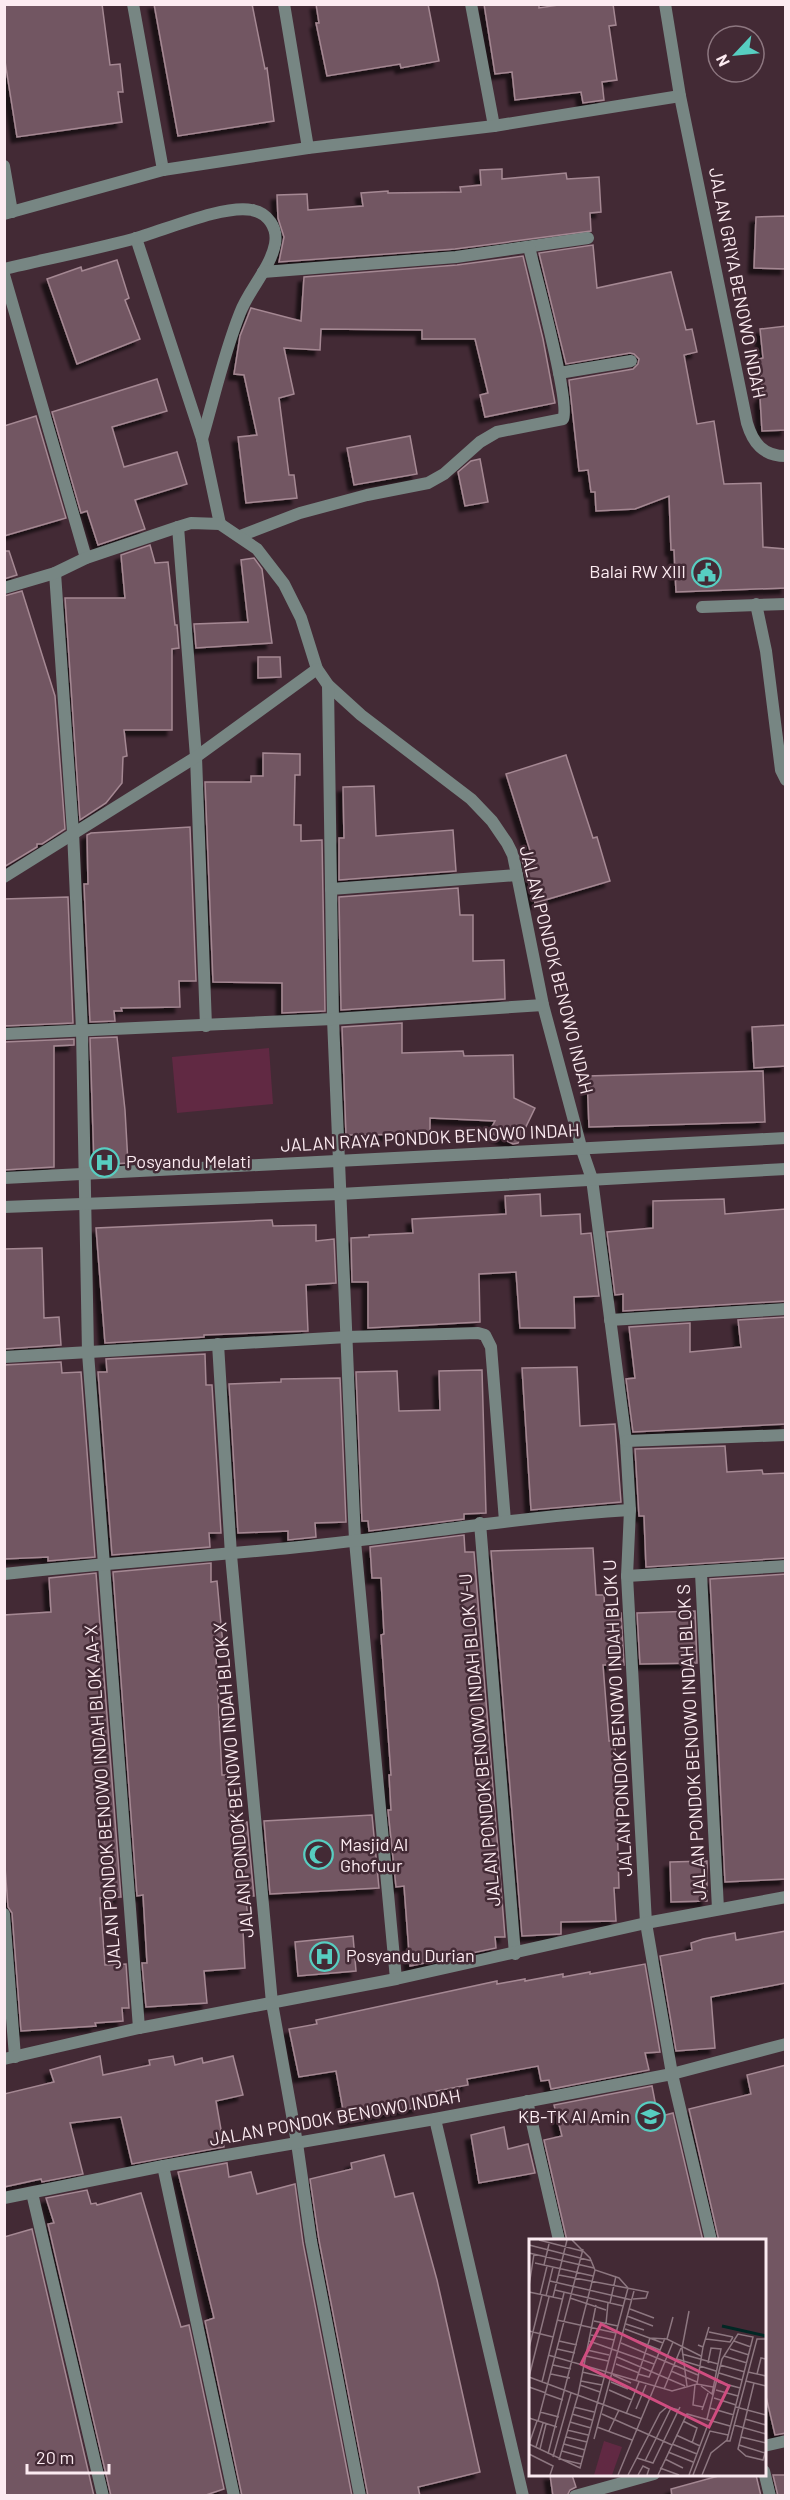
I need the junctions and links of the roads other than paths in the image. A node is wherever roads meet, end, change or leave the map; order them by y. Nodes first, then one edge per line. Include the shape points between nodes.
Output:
1 (132, 4) edge
2 (284, 4) edge
3 (471, 4) edge
4 (665, 4) edge
5 (680, 96) junction
6 (494, 126) junction
7 (308, 148) junction
8 (4, 166) edge
9 (163, 170) junction
10 (8, 213) edge
11 (136, 238) junction
12 (588, 238) dead end
13 (529, 247) junction
14 (4, 269) edge
15 (263, 272) junction
16 (4, 275) edge
17 (632, 361) dead end
18 (559, 373) junction
19 (202, 439) junction
20 (786, 456) edge
21 (220, 524) junction
22 (178, 527) junction
23 (240, 536) junction
24 (87, 558) junction
25 (55, 573) junction
26 (4, 588) edge
27 (756, 604) junction
28 (786, 604) edge
29 (702, 607) dead end
30 (316, 669) junction
31 (328, 685) junction
32 (781, 742) edge
33 (196, 757) junction
34 (786, 780) edge
35 (73, 832) junction
36 (517, 875) junction
37 (4, 877) edge
38 (332, 890) junction
39 (543, 1005) junction
40 (333, 1019) junction
41 (206, 1026) junction
42 (82, 1030) junction
43 (4, 1034) edge
44 (786, 1138) edge
45 (581, 1147) junction
46 (340, 1161) junction
47 (786, 1169) edge
48 (85, 1174) junction
49 (4, 1178) edge
50 (592, 1179) junction
51 (340, 1194) junction
52 (86, 1204) junction
53 (4, 1207) edge
54 (786, 1308) edge
55 (610, 1320) junction
56 (347, 1337) junction
57 (218, 1344) junction
58 (88, 1353) junction
59 (4, 1357) edge
60 (786, 1435) edge
61 (626, 1441) junction
62 (630, 1510) junction
63 (505, 1521) junction
64 (480, 1523) junction
65 (355, 1541) junction
66 (231, 1554) junction
67 (103, 1563) junction
68 (786, 1566) edge
69 (701, 1573) junction
70 (4, 1574) edge
71 (627, 1576) junction
72 (786, 1897) edge
73 (718, 1909) junction
74 (4, 1914) edge
75 (646, 1923) junction
76 (515, 1954) junction
77 (396, 1979) junction
78 (272, 2003) junction
79 (139, 2028) junction
80 (786, 2044) edge
81 (10, 2058) edge
82 (672, 2074) junction
83 (527, 2101) junction
84 (435, 2119) junction
85 (297, 2143) junction
86 (163, 2166) junction
87 (32, 2193) junction
88 (4, 2198) edge
89 (560, 2239) edge
90 (711, 2239) edge
91 (786, 2441) edge
92 (766, 2446) edge
93 (644, 2476) edge
94 (766, 2476) edge
95 (615, 2479) edge
96 (103, 2496) edge
97 (234, 2496) edge
98 (360, 2496) edge
99 (523, 2496) edge
100 (575, 2496) edge
101 (770, 2496) edge

1 - 9 street
2 - 7 street
3 - 6 street
4 - 5 street, JALAN GRIYA BENOWO INDAH
5 - 6 street
5 - 20 street, JALAN GRIYA BENOWO INDAH via 751,437 760,448 775,456
6 - 7 street
7 - 9 street
8 - 10 street
9 - 10 street
11 - 14 street
11 - 15 street via 199,218 255,210 267,216 275,233 275,244
11 - 19 street
12 - 13 street
13 - 15 street via 456,257
13 - 18 street
15 - 19 street via 240,313
16 - 24 street
17 - 18 street
18 - 23 street via 563,419 497,432 428,483 300,513
19 - 21 street
21 - 22 street
21 - 23 street, JALAN PONDOK BENOWO INDAH
22 - 24 street
22 - 33 street
23 - 30 street, JALAN PONDOK BENOWO INDAH via 263,556 284,584 301,618
24 - 25 street
25 - 26 street
25 - 35 street, JALAN PONDOK BENOWO INDAH BLOK AA-X
27 - 28 street
27 - 29 street
27 - 32 street
30 - 31 street, JALAN PONDOK BENOWO INDAH
30 - 33 street
31 - 36 street, JALAN PONDOK BENOWO INDAH via 492,820 513,855
31 - 38 street
32 - 34 street via 781,770
33 - 35 street
33 - 41 street
35 - 37 street
35 - 42 street, JALAN PONDOK BENOWO INDAH BLOK AA-X
36 - 38 street
36 - 39 street, JALAN PONDOK BENOWO INDAH
38 - 40 street
39 - 40 street
39 - 45 street, JALAN PONDOK BENOWO INDAH
40 - 41 street
40 - 46 street
41 - 42 street
42 - 43 street
42 - 48 street, JALAN PONDOK BENOWO INDAH BLOK AA-X
44 - 45 street, JALAN RAYA PONDOK BENOWO INDAH
45 - 46 street, JALAN RAYA PONDOK BENOWO INDAH
45 - 50 street, JALAN PONDOK BENOWO INDAH
46 - 48 street, JALAN RAYA PONDOK BENOWO INDAH
46 - 51 street
47 - 50 street
48 - 49 street, JALAN RAYA PONDOK BENOWO INDAH
48 - 52 street, JALAN PONDOK BENOWO INDAH BLOK AA-X
50 - 51 street
50 - 55 street
51 - 52 street
51 - 56 street
52 - 53 street
52 - 58 street, JALAN PONDOK BENOWO INDAH BLOK AA-X
54 - 55 street
55 - 61 street
56 - 57 street
56 - 63 street via 478,1333 488,1339
56 - 65 street
57 - 58 street
57 - 66 street, JALAN PONDOK BENOWO INDAH BLOK X
58 - 59 street
58 - 67 street, JALAN PONDOK BENOWO INDAH BLOK AA-X
60 - 61 street
61 - 62 street
62 - 63 street
62 - 71 street, JALAN PONDOK BENOWO INDAH BLOK U
63 - 64 street
64 - 65 street
64 - 76 street, JALAN PONDOK BENOWO INDAH BLOK V-U
65 - 66 street
65 - 77 street
66 - 67 street
66 - 78 street, JALAN PONDOK BENOWO INDAH BLOK X
67 - 70 street
67 - 79 street, JALAN PONDOK BENOWO INDAH BLOK AA-X
68 - 69 street
69 - 71 street
69 - 73 street, JALAN PONDOK BENOWO INDAH BLOK S
71 - 75 street, JALAN PONDOK BENOWO INDAH BLOK U
72 - 73 street
73 - 75 street
74 - 81 street
75 - 76 street
75 - 82 street, JALAN PONDOK BENOWO INDAH BLOK U
76 - 77 street
77 - 78 street
78 - 79 street
78 - 85 street, JALAN PONDOK BENOWO INDAH BLOK X
79 - 81 street
80 - 82 street, JALAN PONDOK BENOWO INDAH
82 - 83 street, JALAN PONDOK BENOWO INDAH
82 - 90 street, JALAN PONDOK BENOWO INDAH BLOK U
83 - 84 street, JALAN PONDOK BENOWO INDAH
83 - 89 street
84 - 85 street, JALAN PONDOK BENOWO INDAH
84 - 99 street
85 - 86 street, JALAN PONDOK BENOWO INDAH
85 - 98 street, JALAN PONDOK BENOWO INDAH BLOK X via 313,2252
86 - 87 street, JALAN PONDOK BENOWO INDAH
86 - 97 street
87 - 88 street, JALAN PONDOK BENOWO INDAH
87 - 96 street
91 - 92 street
93 - 95 street
94 - 101 street
95 - 100 street

